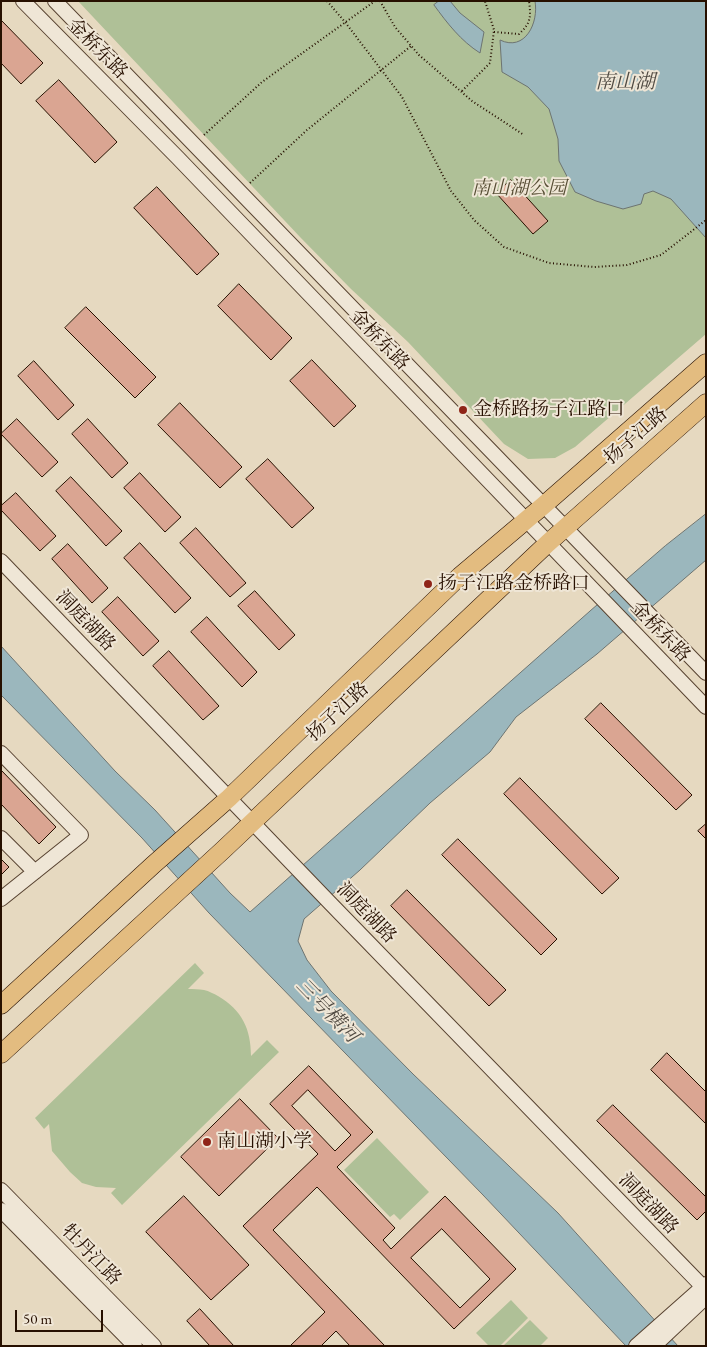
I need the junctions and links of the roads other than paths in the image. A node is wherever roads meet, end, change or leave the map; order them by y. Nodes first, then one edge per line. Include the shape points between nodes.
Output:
1 (23, 1) edge
2 (55, 1) edge
3 (706, 363) edge
4 (706, 403) edge
5 (544, 505) junction
6 (526, 521) junction
7 (566, 527) junction
8 (548, 543) junction
9 (1, 561) edge
10 (706, 673) edge
11 (706, 706) edge
12 (1, 753) edge
13 (229, 798) junction
14 (252, 822) junction
15 (1, 838) edge
16 (35, 872) junction
17 (1, 899) edge
18 (1, 1005) edge
19 (1, 1054) edge
20 (1, 1190) edge
21 (1, 1210) edge
22 (705, 1289) edge
23 (668, 1325) junction
24 (135, 1346) edge
25 (154, 1346) edge
26 (636, 1346) edge
27 (654, 1346) edge

1 - 6 street, 金桥东路
2 - 5 street, 金桥东路
3 - 5 main road, 扬子江路
4 - 7 main road, 扬子江路
5 - 6 main road, 扬子江路
5 - 7 street, 金桥东路
6 - 8 street, 金桥东路
6 - 13 main road, 扬子江路 via 460,576
7 - 8 main road, 扬子江路
7 - 10 street, 金桥东路
8 - 11 street, 金桥东路
8 - 14 main road, 扬子江路
9 - 13 street, 洞庭湖路
12 - 16 street via 81,835
13 - 14 street, 洞庭湖路
13 - 18 main road, 扬子江路
14 - 19 main road, 扬子江路
14 - 22 street, 洞庭湖路
15 - 16 street
16 - 17 street
20 - 25 street, 牡丹江路
21 - 24 street, 牡丹江路
22 - 23 street
23 - 26 street
23 - 27 street

